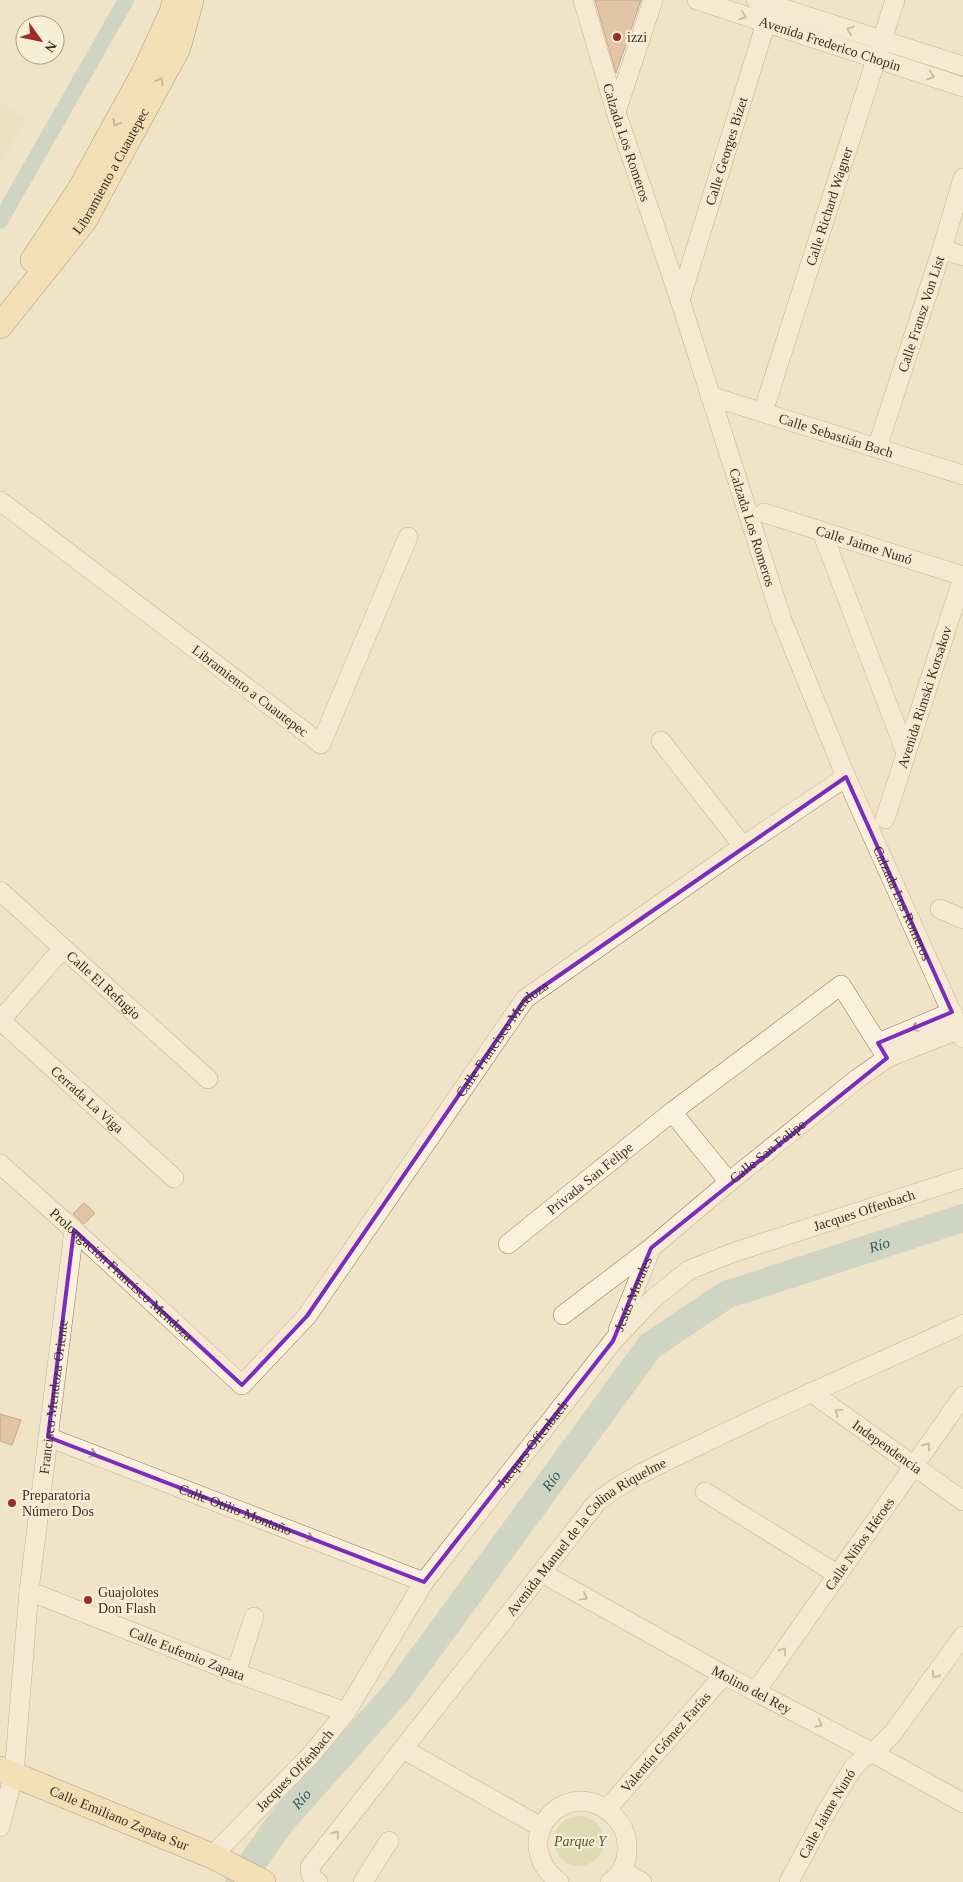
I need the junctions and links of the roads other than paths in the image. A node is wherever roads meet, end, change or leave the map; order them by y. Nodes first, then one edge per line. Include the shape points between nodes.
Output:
1 (175, 0) edge
2 (191, 0) edge
3 (583, 0) edge
4 (653, 0) edge
5 (697, 0) edge
6 (895, 0) edge
7 (767, 2) edge
8 (766, 24) junction
9 (883, 41) junction
10 (877, 59) junction
11 (963, 66) edge
12 (963, 87) edge
13 (616, 112) junction
14 (963, 178) edge
15 (942, 249) junction
16 (963, 256) edge
17 (0, 300) edge
18 (680, 300) junction
19 (0, 326) edge
20 (710, 396) junction
21 (763, 412) junction
22 (877, 448) junction
23 (963, 475) edge
24 (0, 501) edge
25 (764, 513) dead end
26 (822, 532) junction
27 (408, 538) dead end
28 (963, 576) edge
29 (661, 741) dead end
30 (906, 753) junction
31 (846, 778) junction
32 (885, 818) dead end
33 (743, 846) junction
34 (0, 891) edge
35 (940, 909) dead end
36 (963, 918) edge
37 (63, 948) junction
38 (0, 1021) edge
39 (958, 1026) edge
40 (882, 1051) junction
41 (208, 1079) dead end
42 (672, 1112) junction
43 (0, 1164) edge
44 (174, 1178) dead end
45 (963, 1178) edge
46 (729, 1182) junction
47 (74, 1230) junction
48 (508, 1244) dead end
49 (651, 1248) junction
50 (563, 1315) dead end
51 (963, 1324) edge
52 (613, 1341) junction
53 (242, 1385) joint
54 (811, 1392) junction
55 (963, 1396) edge
56 (48, 1437) junction
57 (912, 1466) junction
58 (705, 1492) dead end
59 (963, 1501) edge
60 (542, 1573) junction
61 (837, 1574) junction
62 (424, 1582) junction
63 (29, 1591) junction
64 (254, 1617) dead end
65 (963, 1636) edge
66 (236, 1673) junction
67 (724, 1675) junction
68 (756, 1691) junction
69 (346, 1712) junction
70 (402, 1749) junction
71 (873, 1753) junction
72 (7, 1771) edge
73 (963, 1803) edge
74 (607, 1809) junction
75 (0, 1827) edge
76 (541, 1827) junction
77 (389, 1841) dead end
78 (218, 1859) junction
79 (616, 1876) edge
80 (314, 1878) edge
81 (552, 1880) edge
82 (263, 1882) edge
83 (363, 1882) edge
84 (642, 1882) edge
85 (789, 1882) edge

1 -> 17 main road, Libramiento a Cuautepec via 144,71 79,191 38,254
19 -> 2 main road, Libramiento a Cuautepec via 84,221 178,48
3 - 13 street, Calzada Los Romeros
4 - 13 street
5 -> 8 street, Avenida Frederico Chopin
6 - 9 street, Calle Richard Wagner
7 - 8 street, Calle Georges Bizet
9 -> 7 street, Avenida Frederico Chopin
8 - 10 street, Avenida Frederico Chopin
8 - 18 street, Calle Georges Bizet
9 - 10 street, Calle Richard Wagner
9 - 11 street, Avenida Frederico Chopin
10 -> 12 street, Avenida Frederico Chopin
10 - 21 street, Calle Richard Wagner
13 - 18 street, Calzada Los Romeros
14 - 15 street, Calle Fransz Von List
15 - 16 street
15 - 22 street, Calle Fransz Von List
18 - 20 street, Calzada Los Romeros
20 - 21 street, Calle Sebastián Bach
20 - 31 street, Calzada Los Romeros via 782,620
21 - 22 street, Calle Sebastián Bach
22 - 23 street, Calle Sebastián Bach
24 - 27 street, Libramiento a Cuautepec via 321,744
25 - 26 street, Calle Jaime Nunó
26 - 28 street, Calle Jaime Nunó
26 - 30 street
28 - 30 street, Avenida Rimski Korsakov
29 - 33 street
30 - 32 street, Avenida Rimski Korsakov
31 - 33 street, Calle Francisco Mendoza
31 - 39 street, Calzada Los Romeros
33 - 53 street, Calle Francisco Mendoza via 525,999 307,1316
34 - 37 street, Calle El Refugio
35 - 36 street
37 - 38 street
37 - 41 street, Calle El Refugio
38 - 44 street, Cerrada La Viga
39 - 40 street, Calle San Felipe
40 - 42 street via 841,985
40 - 46 street, Calle San Felipe via 857,1079
42 - 46 street
42 - 48 street, Privada San Felipe
43 - 47 street, Prolongación Francisco Mendoza
45 - 52 street, Jacques Offenbach via 689,1270 654,1298
46 - 49 street, Calle San Felipe
47 - 53 street, Prolongación Francisco Mendoza
47 - 56 street, Francisco Mendoza Oriente
49 - 50 street
49 - 52 street, Jesús Morales
51 - 54 street, Avenida Manuel de la Colina Riquelme
52 - 62 street, Jacques Offenbach
57 -> 54 street, Independencia
54 - 60 street, Avenida Manuel de la Colina Riquelme via 615,1488 597,1502
57 -> 55 street, Calle Niños Héroes
56 -> 62 street, Calle Otilio Montaño
56 - 63 street, Francisco Mendoza Oriente
57 - 59 street, Independencia
57 - 61 street, Calle Niños Héroes
58 - 61 street
60 -> 67 street, Molino del Rey
60 - 70 street, Avenida Manuel de la Colina Riquelme
68 -> 61 street, Calle Niños Héroes
62 - 69 street, Jacques Offenbach
63 - 66 street, Calle Eufemio Zapata
63 - 72 street, Francisco Mendoza Oriente
64 - 66 street
65 -> 71 street, Calle Jaime Nunó via 905,1717
66 - 69 street, Calle Eufemio Zapata
67 - 68 street, Molino del Rey
67 - 74 street, Valentín Gómez Farías
68 -> 71 street, Molino del Rey
69 - 78 street, Jacques Offenbach
70 - 76 street
80 -> 70 street, Avenida Manuel de la Colina Riquelme via 310,1867
71 - 73 street, Molino del Rey
71 - 85 street, Calle Jaime Nunó via 854,1768
72 - 75 street, Francisco Mendoza Oriente
72 - 78 main road, Calle Emiliano Zapata Sur
74 - 76 street via 588,1802 569,1803 552,1811
74 - 79 street via 620,1822 626,1837 628,1855
76 - 81 street via 538,1845 541,1860
77 - 83 street
78 - 82 main road, Calle Emiliano Zapata Sur
79 - 84 street

